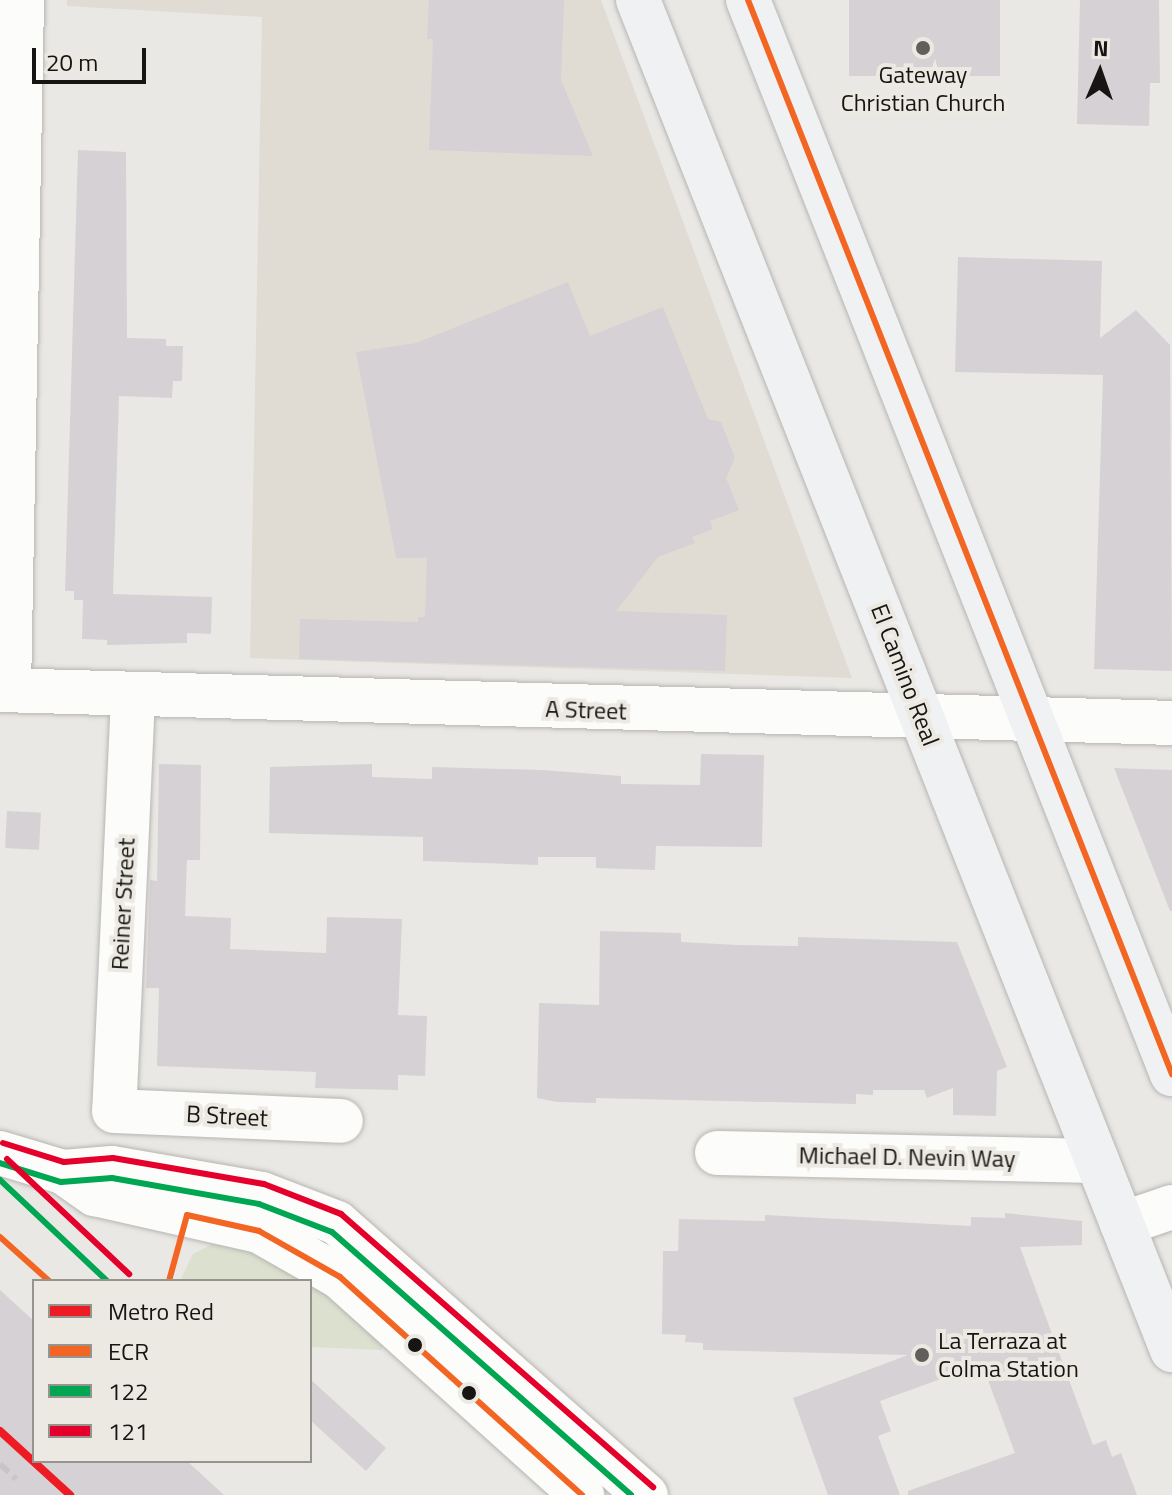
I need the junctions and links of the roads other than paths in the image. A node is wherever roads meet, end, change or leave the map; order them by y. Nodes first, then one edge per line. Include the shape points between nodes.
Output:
1 (22, 0) edge
2 (638, 0) edge
3 (748, 0) edge
4 (4, 690) edge
5 (133, 697) junction
6 (921, 719) junction
7 (1032, 720) junction
8 (1172, 723) edge
9 (1172, 1074) edge
10 (114, 1111) joint
11 (341, 1121) dead end
12 (0, 1153) edge
13 (717, 1153) dead end
14 (1097, 1161) junction
15 (63, 1172) junction
16 (1172, 1207) edge
17 (1122, 1224) junction
18 (1172, 1350) edge
19 (582, 1495) edge
20 (646, 1495) edge

1 - 4 street
2 - 6 main road, El Camino Real
3 - 7 main road
4 - 5 street, A Street
5 - 6 street, A Street
5 - 10 street, Reiner Street
6 - 7 street, A Street
6 - 14 main road, El Camino Real
7 - 8 street, A Street
7 - 9 main road
10 - 11 street, B Street
12 - 15 street
13 - 14 street, Michael D. Nevin Way
14 - 17 main road, El Camino Real
15 - 19 street via 95,1194 259,1231 340,1277
15 - 20 street via 112,1168 262,1194 337,1223
16 - 17 street
17 - 18 main road, El Camino Real

